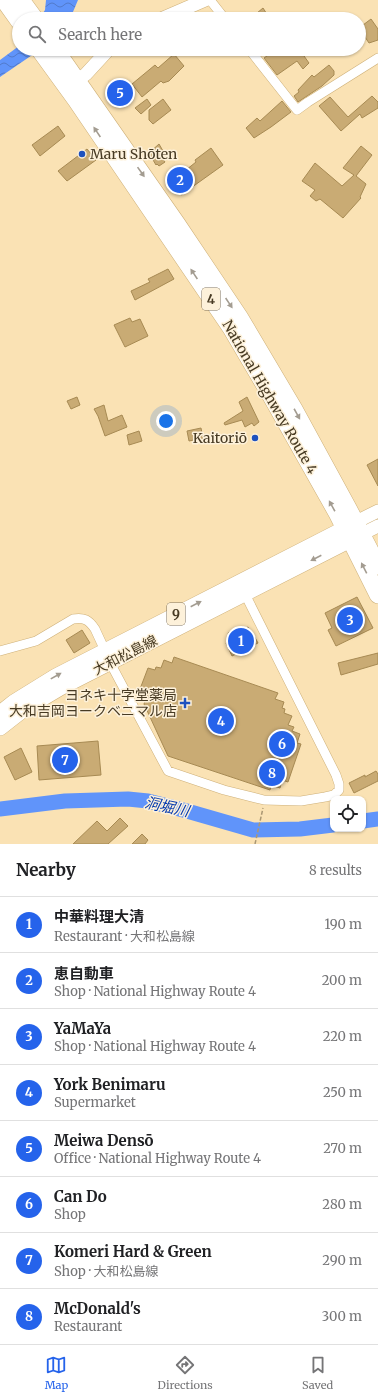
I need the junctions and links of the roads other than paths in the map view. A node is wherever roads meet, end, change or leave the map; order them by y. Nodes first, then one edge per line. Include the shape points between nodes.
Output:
1 (4, 0) edge
2 (21, 0) edge
3 (205, 0) edge
4 (210, 0) edge
5 (13, 12) edge
6 (30, 12) edge
7 (177, 12) edge
8 (219, 12) edge
9 (103, 56) edge
10 (255, 56) edge
11 (378, 58) edge
12 (57, 60) edge
13 (72, 84) junction
14 (378, 511) edge
15 (378, 526) edge
16 (353, 531) junction
17 (378, 566) edge
18 (245, 594) junction
19 (378, 595) edge
20 (0, 651) edge
21 (108, 656) junction
22 (0, 713) edge
23 (0, 728) edge

1 - 5 highway
2 - 6 highway
3 - 7 street
4 - 8 street
9 - 13 street via 86,74
10 - 11 street via 297,110
12 - 13 highway, National Highway Route 4 / 4
13 - 16 highway, National Highway Route 4 / 4 via 177,224 240,318 294,409
14 - 16 street
15 - 16 street
16 - 17 highway, National Highway Route 4 / 4
16 -> 18 main road, 大和松島線 / 9
19 -> 16 highway, National Highway Route 4 / 4
21 -> 16 main road, 大和松島線 / 9
18 - 21 main road, 大和松島線 / 9
18 - 21 street via 339,784 339,790 334,795 301,801 264,803 168,771
20 - 21 street via 36,641 79,618 91,623
22 -> 21 main road, 大和松島線 / 9 via 40,685
21 - 23 main road, 大和松島線 / 9 via 41,698

